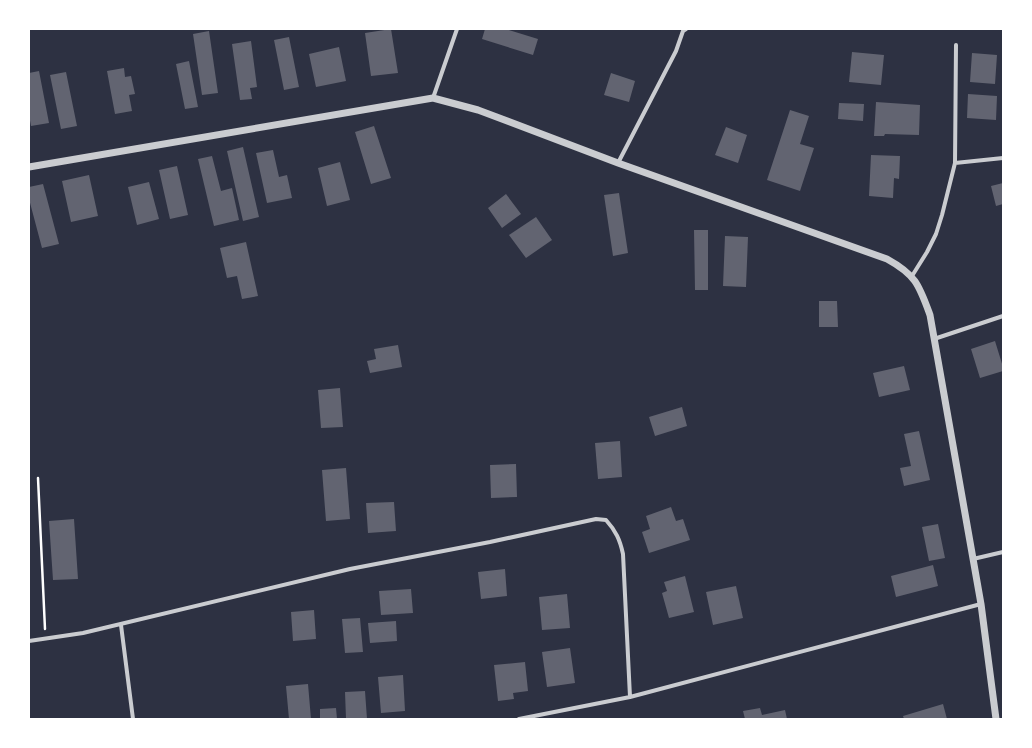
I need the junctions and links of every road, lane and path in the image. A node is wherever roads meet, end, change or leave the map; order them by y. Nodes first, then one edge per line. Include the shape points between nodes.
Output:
1 (457, 29) edge
2 (686, 29) edge
3 (956, 45) dead end
4 (433, 98) junction
5 (1003, 158) edge
6 (618, 163) junction
7 (955, 163) junction
8 (29, 167) edge
9 (912, 276) junction
10 (1003, 316) edge
11 (934, 339) junction
12 (38, 478) dead end
13 (1003, 552) edge
14 (973, 559) junction
15 (981, 604) junction
16 (121, 625) junction
17 (45, 638) junction
18 (29, 641) edge
19 (630, 697) junction
20 (133, 719) edge
21 (519, 719) edge
22 (996, 719) edge

1 - 4 street
2 - 6 street
3 - 7 street
4 - 6 street via 478,110
4 - 8 street
5 - 7 street
6 - 9 street via 887,259
7 - 9 street via 936,234
9 - 11 street via 919,286 930,314
10 - 11 street
11 - 14 street
12 - 17 path
13 - 14 street
14 - 15 street
15 - 19 street
15 - 22 street
16 - 17 street
16 - 19 street via 350,569 596,519 606,520 614,529 623,554
16 - 20 street
17 - 18 street
19 - 21 street

